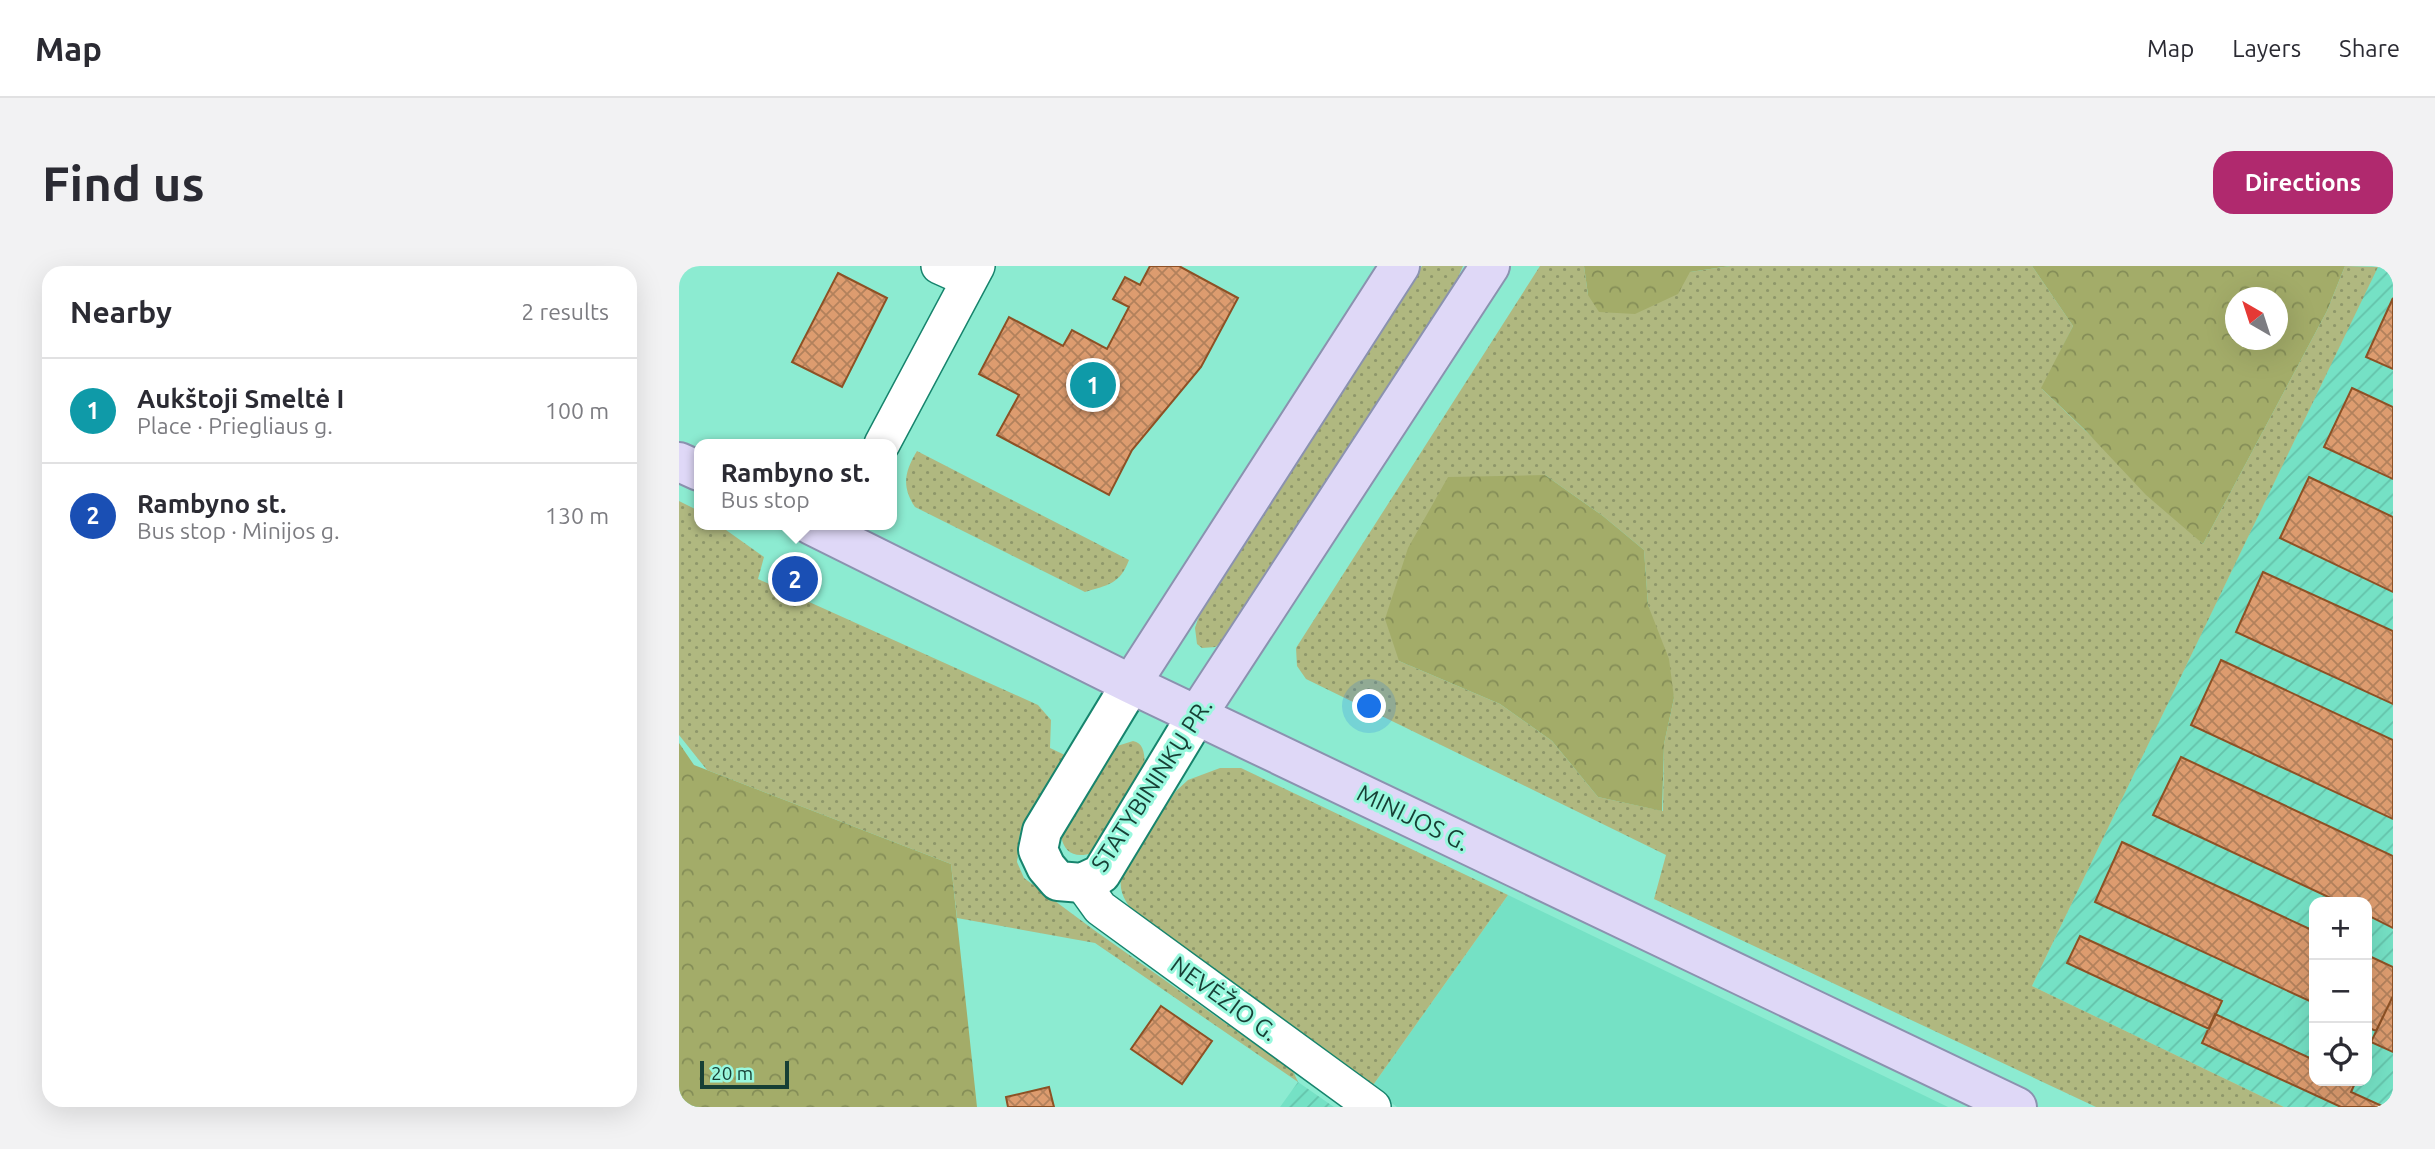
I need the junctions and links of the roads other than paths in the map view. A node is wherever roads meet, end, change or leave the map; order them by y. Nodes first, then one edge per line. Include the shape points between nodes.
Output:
1 (1400, 266) edge
2 (1490, 266) edge
3 (961, 270) edge
4 (885, 439) edge
5 (831, 530) edge
6 (1131, 684) junction
7 (1197, 715) junction
8 (1082, 884) junction
9 (1373, 1107) edge
10 (2017, 1107) edge

1 - 6 main road, STATYBININKŲ PR.
2 - 7 main road, STATYBININKŲ PR.
3 - 4 street
5 - 6 main road, MINIJOS G.
6 - 7 main road, MINIJOS G.
6 - 8 main road, STATYBININKŲ PR. via 1042,831 1038,850 1045,867 1058,881
7 - 8 main road, STATYBININKŲ PR. via 1101,874
7 - 10 main road, MINIJOS G.
8 - 9 street, NEVĖŽIO G. via 1100,908

